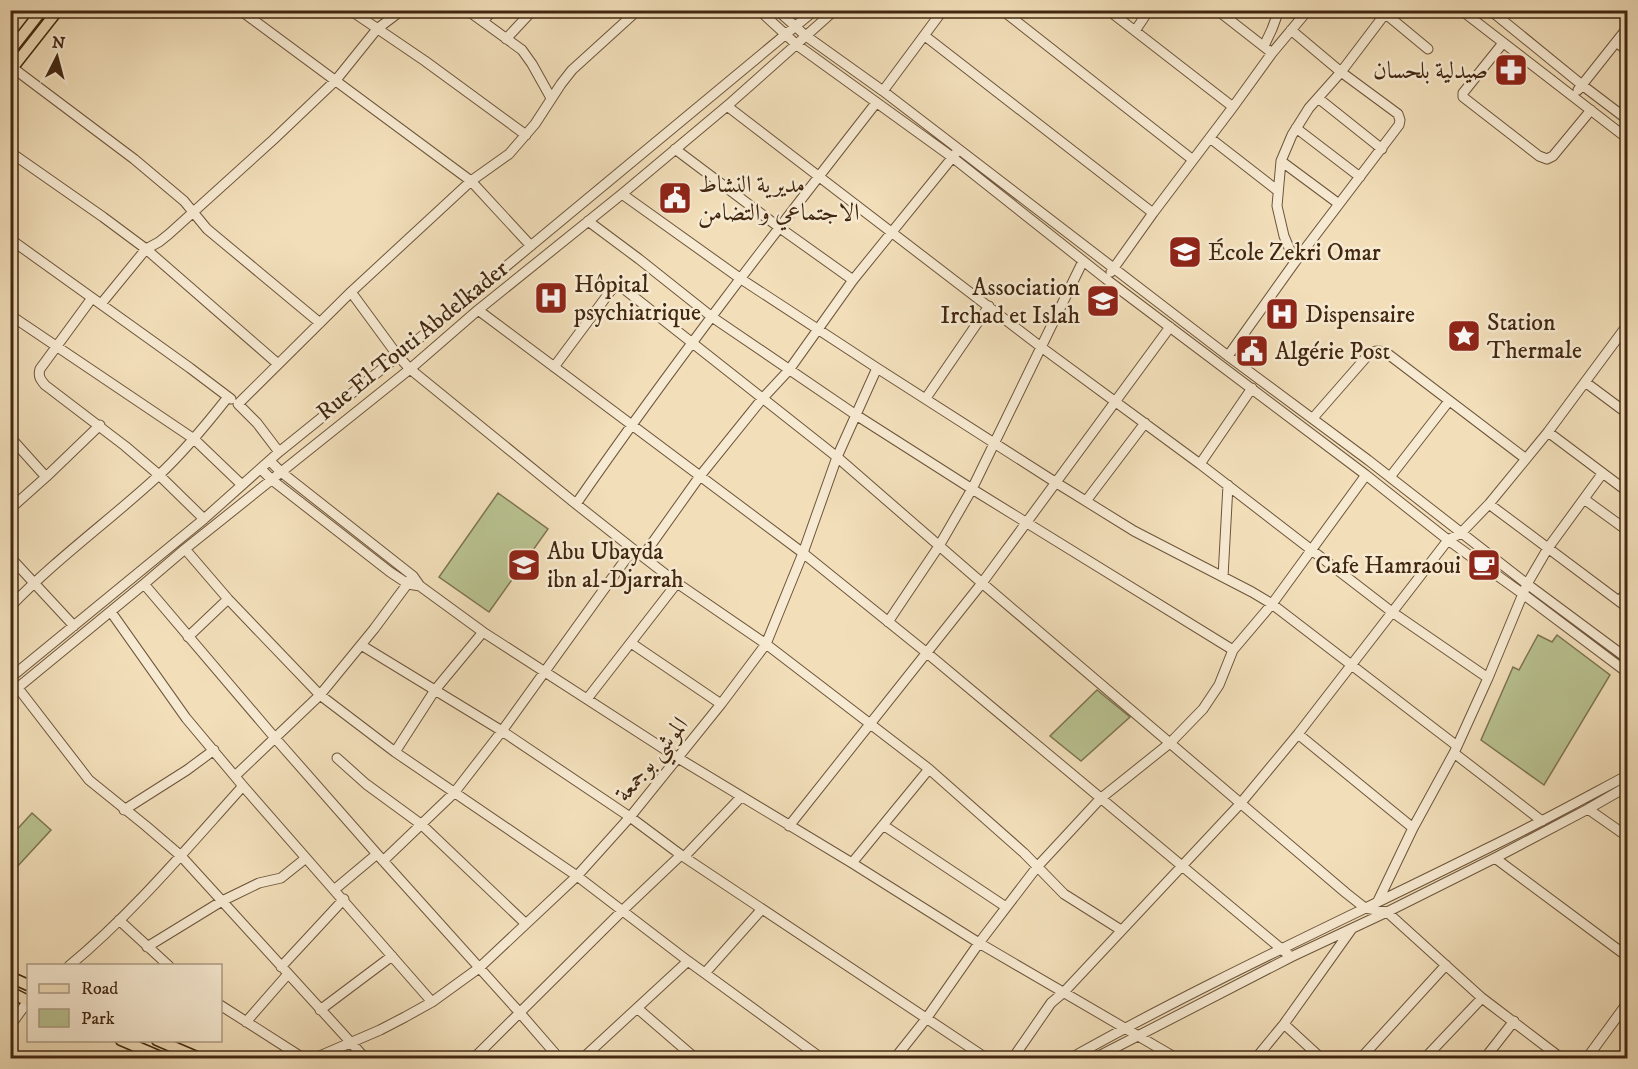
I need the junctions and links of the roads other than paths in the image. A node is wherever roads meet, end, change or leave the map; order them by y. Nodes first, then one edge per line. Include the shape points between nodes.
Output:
1 (42, 10) edge
2 (58, 10) edge
3 (240, 10) edge
4 (261, 10) edge
5 (351, 10) edge
6 (402, 10) edge
7 (467, 10) edge
8 (493, 10) edge
9 (533, 10) edge
10 (638, 10) edge
11 (759, 10) edge
12 (777, 10) edge
13 (815, 10) edge
14 (835, 10) edge
15 (943, 10) edge
16 (1002, 10) edge
17 (1108, 10) edge
18 (1149, 10) edge
19 (1217, 10) edge
20 (1279, 10) edge
21 (1308, 10) edge
22 (1461, 10) edge
23 (1490, 10) edge
24 (1385, 12) edge
25 (1472, 14) edge
26 (252, 19) junction
27 (483, 21) junction
28 (797, 27) junction
29 (1628, 27) edge
30 (377, 29) junction
31 (1291, 30) junction
32 (1135, 31) junction
33 (786, 36) junction
34 (806, 36) junction
35 (925, 36) junction
36 (506, 39) junction
37 (1616, 42) junction
38 (1503, 43) junction
39 (797, 45) junction
40 (1264, 46) junction
41 (1428, 49) dead end
42 (10, 51) edge
43 (1628, 51) edge
44 (1272, 52) junction
45 (12, 69) edge
46 (1341, 72) junction
47 (336, 80) junction
48 (1582, 85) junction
49 (883, 91) junction
50 (1573, 97) junction
51 (551, 98) junction
52 (1318, 98) junction
53 (876, 103) junction
54 (727, 106) junction
55 (1233, 107) junction
56 (1591, 110) junction
57 (1628, 120) edge
58 (1296, 128) junction
59 (526, 135) junction
60 (1210, 138) junction
61 (1628, 139) edge
62 (1382, 148) junction
63 (675, 149) junction
64 (959, 149) junction
65 (10, 152) edge
66 (952, 157) junction
67 (1193, 160) junction
68 (1281, 161) junction
69 (818, 176) junction
70 (1360, 177) junction
71 (471, 181) junction
72 (1278, 191) junction
73 (621, 194) junction
74 (1339, 204) junction
75 (193, 212) junction
76 (1153, 213) junction
77 (588, 221) junction
78 (780, 228) junction
79 (892, 231) junction
80 (10, 239) edge
81 (531, 246) junction
82 (146, 249) junction
83 (1083, 261) junction
84 (1295, 262) junction
85 (1113, 268) junction
86 (741, 279) junction
87 (1106, 279) junction
88 (853, 280) junction
89 (351, 292) junction
90 (92, 298) junction
91 (101, 304) junction
92 (989, 306) junction
93 (478, 309) junction
94 (10, 315) edge
95 (712, 318) junction
96 (320, 323) junction
97 (1628, 324) edge
98 (1170, 327) junction
99 (818, 330) junction
100 (692, 344) junction
101 (57, 347) junction
102 (1041, 347) junction
103 (398, 356) junction
104 (1228, 356) junction
105 (278, 364) junction
106 (554, 367) junction
107 (877, 368) junction
108 (410, 369) junction
109 (789, 370) junction
110 (379, 372) junction
111 (1586, 382) junction
112 (390, 384) junction
113 (1252, 388) junction
114 (228, 397) junction
115 (926, 398) junction
116 (762, 399) junction
117 (1115, 401) junction
118 (1449, 401) junction
119 (238, 404) junction
120 (1628, 414) edge
121 (856, 415) junction
122 (1313, 418) junction
123 (1145, 423) junction
124 (631, 425) junction
125 (100, 426) junction
126 (1548, 432) junction
127 (10, 437) edge
128 (194, 439) junction
129 (995, 443) junction
130 (279, 452) junction
131 (837, 457) junction
132 (1526, 459) junction
133 (270, 461) junction
134 (1200, 464) junction
135 (261, 469) junction
136 (281, 472) junction
137 (1602, 474) junction
138 (159, 475) junction
139 (1366, 475) junction
140 (700, 476) junction
141 (46, 477) junction
142 (1390, 477) junction
143 (272, 480) junction
144 (1055, 482) junction
145 (242, 485) junction
146 (1228, 485) junction
147 (972, 489) junction
148 (1628, 492) edge
149 (1584, 499) junction
150 (1086, 501) junction
151 (576, 504) junction
152 (1490, 504) junction
153 (10, 509) edge
154 (204, 519) junction
155 (1026, 523) junction
156 (1628, 531) edge
157 (356, 532) junction
158 (1461, 533) junction
159 (349, 540) junction
160 (1448, 540) junction
161 (939, 546) junction
162 (1548, 548) junction
163 (185, 549) junction
164 (633, 549) junction
165 (1312, 551) junction
166 (803, 553) junction
167 (643, 556) junction
168 (10, 557) edge
169 (1223, 577) junction
170 (410, 580) junction
171 (33, 583) junction
172 (677, 583) junction
173 (982, 583) junction
174 (1527, 584) junction
175 (144, 585) junction
176 (1628, 591) edge
177 (1523, 594) junction
178 (228, 599) junction
179 (1619, 601) junction
180 (1272, 604) junction
181 (10, 607) edge
182 (1628, 608) edge
183 (111, 612) junction
184 (1392, 612) junction
185 (888, 622) junction
186 (74, 626) junction
187 (483, 632) junction
188 (188, 637) junction
189 (631, 643) junction
190 (766, 644) junction
191 (361, 645) junction
192 (1233, 650) junction
193 (927, 653) junction
194 (1628, 659) edge
195 (1352, 666) junction
196 (544, 671) junction
197 (1628, 674) edge
198 (10, 678) edge
199 (1488, 678) junction
200 (435, 690) junction
201 (14, 691) edge
202 (320, 695) junction
203 (586, 699) junction
204 (721, 704) junction
205 (871, 723) junction
206 (502, 731) junction
207 (1298, 734) junction
208 (275, 738) junction
209 (1170, 743) junction
210 (214, 750) junction
211 (1456, 750) junction
212 (395, 752) junction
213 (337, 758) dead end
214 (678, 758) junction
215 (929, 769) junction
216 (1628, 775) edge
217 (236, 776) junction
218 (243, 786) junction
219 (1628, 786) edge
220 (454, 793) junction
221 (741, 797) junction
222 (1100, 799) junction
223 (1240, 804) junction
224 (1588, 809) junction
225 (124, 810) junction
226 (630, 817) junction
227 (1542, 821) junction
228 (422, 825) junction
229 (883, 825) junction
230 (789, 826) junction
231 (1413, 828) junction
232 (1628, 837) edge
233 (181, 856) junction
234 (683, 856) junction
235 (380, 857) junction
236 (306, 858) junction
237 (1495, 858) junction
238 (852, 863) junction
239 (1037, 867) junction
240 (1182, 867) junction
241 (577, 876) junction
242 (334, 890) junction
243 (344, 899) junction
244 (222, 901) junction
245 (1378, 901) junction
246 (1006, 908) junction
247 (1365, 908) junction
248 (762, 909) junction
249 (622, 910) junction
250 (1387, 912) junction
251 (119, 921) junction
252 (526, 924) junction
253 (1352, 928) junction
254 (1122, 930) junction
255 (980, 943) junction
256 (147, 947) junction
257 (1281, 949) junction
258 (392, 956) junction
259 (1291, 957) junction
260 (1628, 957) edge
261 (688, 961) junction
262 (71, 964) edge
263 (167, 964) edge
264 (1446, 965) junction
265 (478, 968) junction
266 (285, 970) junction
267 (705, 973) junction
268 (10, 977) edge
269 (27, 985) edge
270 (10, 992) edge
271 (1064, 992) junction
272 (1482, 998) junction
273 (27, 1000) edge
274 (27, 1002) edge
275 (432, 1002) junction
276 (1628, 1002) edge
277 (222, 1006) edge
278 (637, 1008) junction
279 (320, 1010) junction
280 (520, 1013) junction
281 (926, 1019) junction
282 (246, 1022) junction
283 (1514, 1022) junction
284 (1284, 1024) junction
285 (10, 1026) edge
286 (1125, 1028) junction
287 (1138, 1035) junction
288 (123, 1042) edge
289 (159, 1042) edge
290 (350, 1043) junction
291 (1426, 1058) edge
292 (1559, 1058) edge
293 (163, 1059) edge
294 (199, 1059) edge
295 (303, 1059) edge
296 (315, 1059) edge
297 (365, 1059) edge
298 (474, 1059) edge
299 (559, 1059) edge
300 (583, 1059) edge
301 (695, 1059) edge
302 (821, 1059) edge
303 (895, 1059) edge
304 (986, 1059) edge
305 (1013, 1059) edge
306 (1071, 1059) edge
307 (1095, 1059) edge
308 (1176, 1059) edge
309 (1256, 1059) edge
310 (1321, 1059) edge
311 (1361, 1059) edge
312 (1485, 1059) edge
313 (1587, 1059) edge

1 - 42 main road
2 - 45 main road
3 - 26 street
4 - 26 street
5 - 30 street
6 - 30 street
7 - 27 street
8 - 27 street
9 - 36 street
10 - 51 street via 572,70
11 - 33 street
12 - 28 street
13 - 28 street, Rue El Touti Abdelkader
14 - 34 street, Rue El Touti Abdelkader
15 - 35 street
16 - 67 street
17 - 32 street
18 - 32 street
19 - 40 street
20 - 40 street
21 - 31 street
22 - 25 street
23 - 48 street
24 - 41 street
24 - 46 street
25 - 38 street
26 - 47 street
27 - 36 street
28 - 33 street, Rue El Touti Abdelkader
28 - 34 street
29 - 37 street
30 - 47 street
30 - 59 street
31 - 44 street
31 - 46 street
32 - 55 street
33 - 39 street
33 - 81 street, Rue El Touti Abdelkader
34 - 39 street, Rue El Touti Abdelkader
34 - 49 street
35 - 49 street
35 - 76 street
36 - 51 street via 527,56
37 - 43 street
37 - 48 street
38 - 50 street
38 - 56 street via 1463,98 1539,156 1553,156
39 - 53 street
39 - 54 street, Rue El Touti Abdelkader
40 - 44 street
44 - 55 street
45 - 75 street via 134,159
46 - 52 street
46 - 62 street via 1398,114 1399,125
47 - 71 street
47 - 75 street
48 - 50 street
48 - 57 street
49 - 64 street
50 - 56 street
51 - 59 street
52 - 58 street
52 - 62 street
53 - 66 street
53 - 69 street
54 - 63 street, Rue El Touti Abdelkader
54 - 69 street
55 - 60 street
56 - 61 street
58 - 68 street
58 - 70 street
59 - 71 street via 509,154
60 - 67 street
60 - 72 street
62 - 70 street
63 - 73 street, Rue El Touti Abdelkader
63 - 78 street
64 - 66 street
64 - 85 street
65 - 82 street
66 - 79 street
66 - 83 street
67 - 76 street
68 - 72 street
68 - 74 street
69 - 78 street
69 - 79 street
70 - 74 street
71 - 81 street
71 - 89 street
72 - 84 street via 1279,218
73 - 77 street, Rue El Touti Abdelkader
73 - 86 street
74 - 84 street
75 - 82 street
75 - 96 street via 213,234
76 - 85 street
77 - 93 street, Rue El Touti Abdelkader
77 - 95 street
78 - 86 street
78 - 88 street
79 - 88 street
79 - 92 street
80 - 90 street
81 - 103 street, Rue El Touti Abdelkader
82 - 91 street
82 - 105 street
83 - 87 street
83 - 102 street
84 - 104 street
85 - 87 street
85 - 104 street
86 - 95 street
86 - 99 street
87 - 98 street
88 - 99 street
89 - 96 street
89 - 103 street
90 - 91 street
90 - 101 street
91 - 114 street
92 - 102 street
92 - 115 street
93 - 106 street
93 - 108 street, Rue El Touti Abdelkader
94 - 101 street
95 - 100 street
95 - 109 street
96 - 105 street
97 - 111 street
98 - 113 street
98 - 117 street
99 - 107 street
99 - 109 street
100 - 106 street via 616,286
100 - 116 street
100 - 124 street
101 - 125 street via 40,369 40,378
101 - 128 street
102 - 117 street
102 - 129 street
103 - 108 street
103 - 110 street, Rue El Touti Abdelkader
104 - 122 street
105 - 119 street
106 - 124 street
107 - 115 street
107 - 121 street, الموشي بوجمعة
108 - 112 street, Rue El Touti Abdelkader
108 - 151 street
109 - 116 street
109 - 121 street
110 - 112 street
110 - 130 street, Rue El Touti Abdelkader
111 - 120 street
111 - 126 street
112 - 136 street, Rue El Touti Abdelkader
113 - 134 street
113 - 139 street
114 - 119 street
114 - 128 street
115 - 129 street
116 - 131 street
116 - 140 street
117 - 123 street
117 - 144 street
118 - 122 street via 1388,354 1375,351
118 - 132 street
118 - 142 street
119 - 130 street
121 - 131 street, الموشي بوجمعة
121 - 147 street
122 - 142 street
123 - 134 street
123 - 150 street
124 - 140 street
124 - 151 street
125 - 138 street
125 - 141 street
126 - 132 street
126 - 137 street
127 - 141 street
128 - 138 street
128 - 145 street
129 - 144 street
129 - 147 street
130 - 133 street, Rue El Touti Abdelkader
131 - 161 street
131 - 166 street, الموشي بوجمعة
132 - 152 street
133 - 135 street, Rue El Touti Abdelkader
133 - 136 street
134 - 146 street
135 - 143 street
135 - 145 street, Rue El Touti Abdelkader
136 - 143 street, Rue El Touti Abdelkader
136 - 157 street
137 - 148 street
137 - 149 street
138 - 154 street
138 - 171 street
139 - 160 street
139 - 165 street
140 - 166 street
140 - 167 street
141 - 153 street
142 - 158 street
143 - 159 street
143 - 163 street, Rue El Touti Abdelkader
144 - 150 street
144 - 155 street
145 - 154 street, Rue El Touti Abdelkader
146 - 165 street
146 - 169 street
147 - 155 street
147 - 161 street
149 - 156 street
149 - 162 street
150 - 169 street
151 - 164 street
152 - 158 street
152 - 162 street
154 - 186 street, Rue El Touti Abdelkader
155 - 173 street
155 - 192 street
157 - 159 street
157 - 170 street
158 - 160 street
158 - 174 street
159 - 170 street
160 - 177 street
160 - 184 street
161 - 173 street
161 - 185 street
162 - 174 street
162 - 179 street
163 - 175 street, Rue El Touti Abdelkader
163 - 178 street
164 - 167 street
164 - 196 street
165 - 180 street
165 - 184 street
166 - 185 street
166 - 190 street, الموشي بوجمعة
167 - 172 street
168 - 171 street
169 - 180 street
170 - 187 street
170 - 191 street
171 - 181 street
171 - 186 street
172 - 189 street
172 - 190 street
173 - 193 street
173 - 209 street
174 - 177 street
174 - 194 street
175 - 183 street, Rue El Touti Abdelkader
175 - 188 street
176 - 179 street
177 - 197 street
177 - 199 street
178 - 188 street
178 - 202 street
179 - 182 street
180 - 192 street
180 - 195 street
183 - 201 street, Rue El Touti Abdelkader
183 - 210 street via 186,718
184 - 195 street
184 - 199 street
185 - 193 street
186 - 198 street, Rue El Touti Abdelkader
187 - 196 street
187 - 200 street
188 - 208 street
189 - 203 street
189 - 204 street
190 - 204 street, الموشي بوجمعة
190 - 205 street
191 - 200 street
191 - 202 street
192 - 209 street via 1209,701
193 - 205 street
193 - 222 street
195 - 207 street
195 - 211 street
196 - 203 street
196 - 206 street
199 - 211 street
200 - 206 street
200 - 212 street
201 - 225 street via 89,780
202 - 208 street
202 - 212 street
203 - 214 street
204 - 214 street, الموشي بوجمعة
205 - 215 street
205 - 230 street
206 - 220 street
206 - 226 street
207 - 223 street
207 - 231 street
208 - 217 street
208 - 235 street
209 - 222 street
209 - 223 street
210 - 217 street
210 - 225 street
211 - 227 street
211 - 231 street
212 - 220 street
213 - 228 street
214 - 221 street
214 - 226 street, الموشي بوجمعة
215 - 229 street
215 - 239 street
216 - 227 street
217 - 218 street
218 - 233 street
218 - 236 street
219 - 224 street
220 - 228 street
220 - 241 street
221 - 230 street
221 - 234 street
222 - 239 street
222 - 240 street
223 - 240 street
223 - 247 street
224 - 232 street
224 - 237 street
225 - 233 street
226 - 234 street
226 - 241 street, الموشي بوجمعة
227 - 245 street
228 - 235 street
228 - 252 street
229 - 238 street
229 - 246 street
230 - 238 street
231 - 245 street
233 - 244 street
233 - 251 street
234 - 248 street
234 - 249 street
235 - 242 street
235 - 265 street
236 - 242 street
236 - 244 street via 282,878 259,883
237 - 250 street
237 - 260 street
238 - 255 street
239 - 246 street
239 - 254 street via 1064,894
240 - 254 street
240 - 257 street
241 - 249 street
241 - 252 street, الموشي بوجمعة
242 - 243 street
243 - 258 street
243 - 266 street
244 - 256 street
244 - 266 street
245 - 247 street
246 - 255 street
247 - 250 street
247 - 257 street
248 - 267 street
248 - 281 street
249 - 261 street
249 - 280 street
250 - 253 street
250 - 264 street
251 - 256 street
251 - 262 street
252 - 265 street, الموشي بوجمعة
253 - 259 street
253 - 284 street
254 - 271 street
255 - 271 street
255 - 281 street
256 - 263 street
257 - 259 street
257 - 286 street
258 - 275 street
258 - 279 street
259 - 287 street
261 - 267 street
261 - 278 street
264 - 272 street
264 - 311 street
265 - 275 street, الموشي بوجمعة
265 - 280 street
266 - 279 street
266 - 282 street
267 - 302 street
268 - 269 main road
270 - 273 main road
271 - 286 street
271 - 305 street via 1051,1003
272 - 283 street
272 - 291 street
274 - 285 street
275 - 290 street, الموشي بوجمعة
276 - 313 street
277 - 282 street
278 - 300 street
278 - 301 street
279 - 290 street
280 - 298 street
280 - 299 street
281 - 303 street
281 - 304 street
282 - 295 street
283 - 292 street
283 - 312 street
284 - 309 street
284 - 310 street
286 - 287 street
286 - 306 street
287 - 307 street
287 - 308 street
288 - 293 main road
289 - 294 main road
290 - 296 street, الموشي بوجمعة
290 - 297 street

